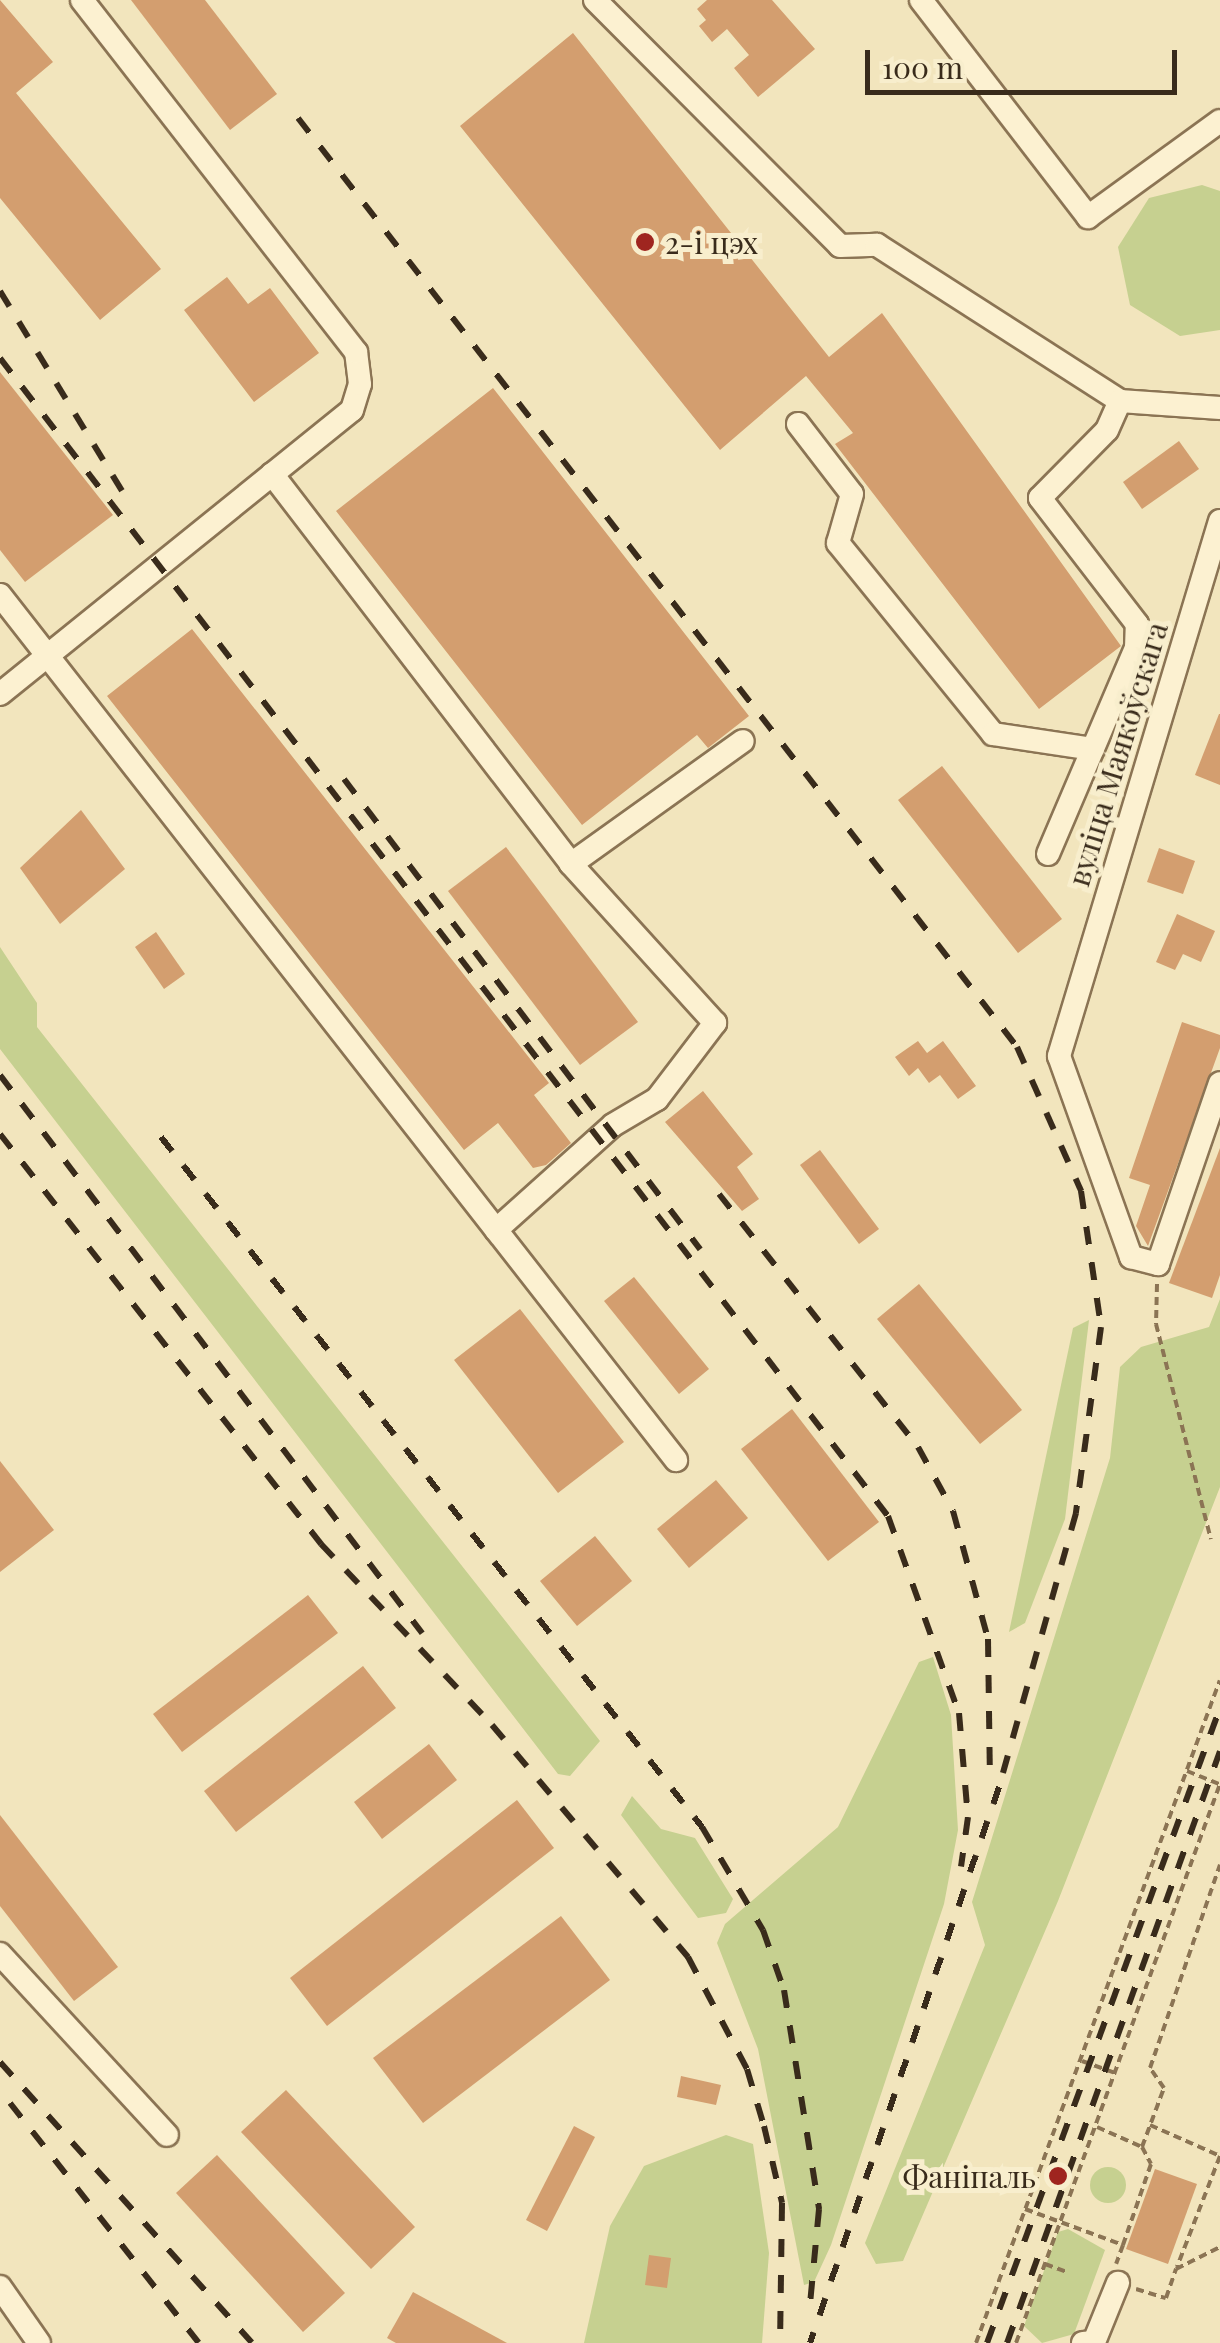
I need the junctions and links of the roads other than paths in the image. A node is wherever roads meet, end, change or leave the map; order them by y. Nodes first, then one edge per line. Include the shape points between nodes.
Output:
1 (82, 0) edge
2 (595, 0) edge
3 (921, 0) edge
4 (1220, 121) edge
5 (1120, 401) junction
6 (1220, 408) edge
7 (798, 424) dead end
8 (272, 474) junction
9 (1220, 521) edge
10 (0, 595) edge
11 (47, 656) junction
12 (0, 694) edge
13 (743, 741) dead end
14 (1093, 749) junction
15 (1048, 854) dead end
16 (572, 864) junction
17 (1220, 1084) edge
18 (496, 1230) junction
19 (676, 1460) dead end
20 (0, 1954) edge
21 (167, 2135) dead end
22 (1118, 2283) road end
23 (0, 2286) edge
24 (38, 2343) edge
25 (1083, 2343) edge

1 - 8 street via 356,352 352,410
2 - 5 street via 840,246 877,244
3 - 4 street via 1088,217
5 - 6 street
5 - 14 street via 1107,430 1040,498 1137,624
7 - 14 street via 852,494 838,544 992,734
8 - 11 street
8 - 16 street
9 - 17 street, вуліца Маякоўскага via 1070,1004 1060,1056 1110,1180 1123,1250 1158,1264
10 - 11 street
11 - 12 street
11 - 18 street
13 - 16 street
14 - 15 street
16 - 18 street via 714,1023 658,1098 612,1125
18 - 19 street
20 - 21 street
22 - 25 street via 1094,2342
23 - 24 street

